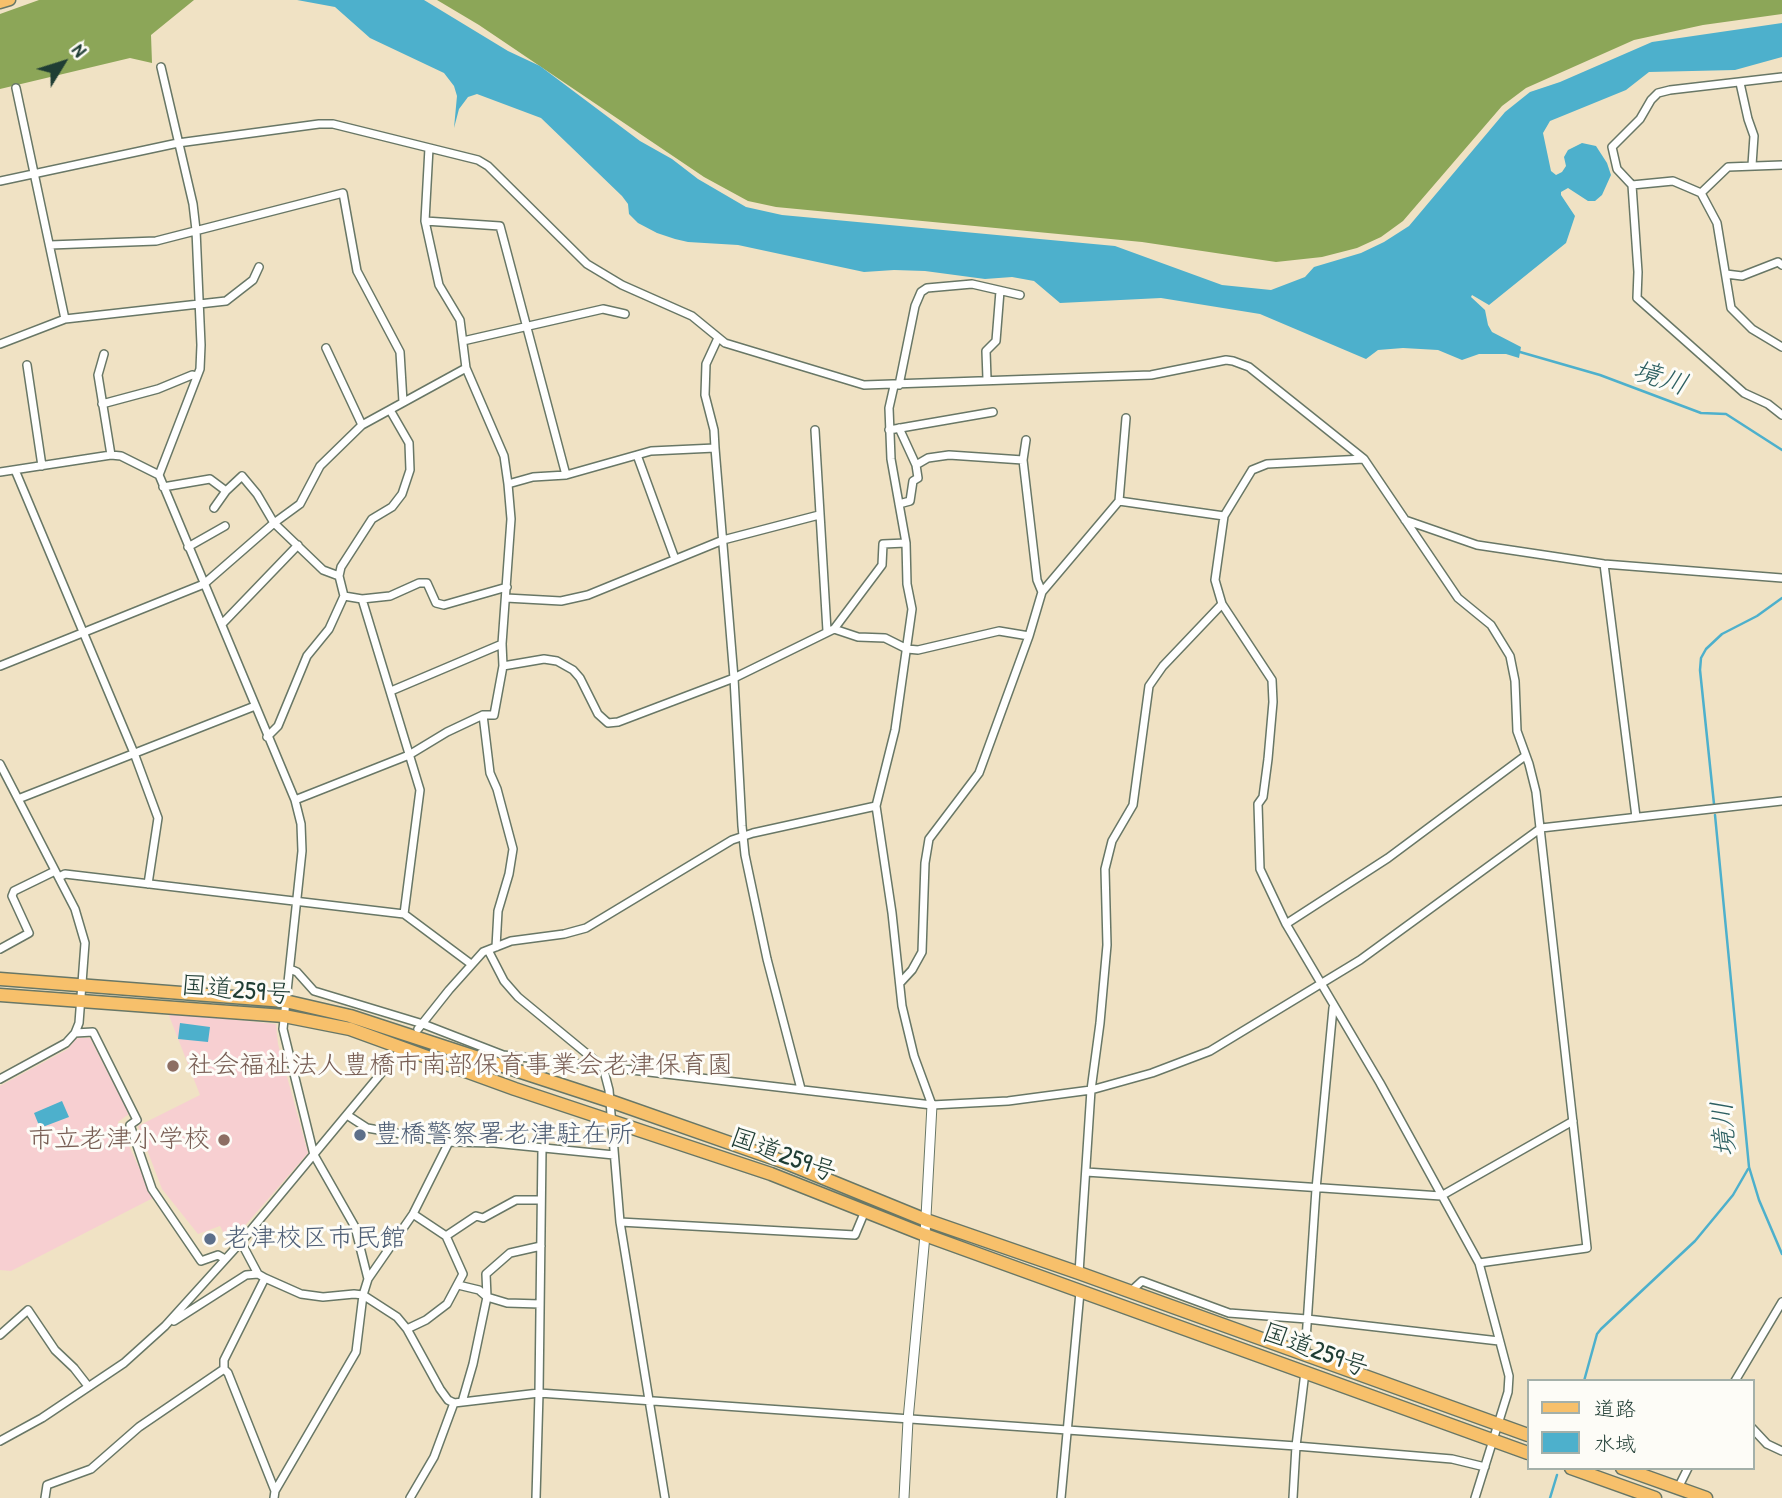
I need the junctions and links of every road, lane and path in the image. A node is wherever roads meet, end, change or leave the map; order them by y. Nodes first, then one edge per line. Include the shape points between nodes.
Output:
1 (10, 0) edge
2 (0, 3) edge
3 (161, 67) dead end
4 (1782, 77) edge
5 (1740, 83) junction
6 (16, 88) dead end
7 (178, 143) junction
8 (429, 148) junction
9 (1752, 164) junction
10 (1782, 164) edge
11 (35, 174) junction
12 (0, 181) edge
13 (1632, 185) junction
14 (1701, 193) junction
15 (425, 221) junction
16 (196, 230) junction
17 (50, 245) junction
18 (1782, 265) edge
19 (259, 267) dead end
20 (1726, 274) junction
21 (1000, 291) junction
22 (1020, 295) dead end
23 (200, 304) junction
24 (625, 314) dead end
25 (65, 319) junction
26 (526, 327) junction
27 (1782, 334) edge
28 (718, 338) junction
29 (463, 341) junction
30 (1775, 341) junction
31 (0, 344) edge
32 (1782, 347) edge
33 (326, 348) dead end
34 (104, 354) dead end
35 (27, 365) dead end
36 (466, 368) junction
37 (197, 376) junction
38 (987, 379) junction
39 (897, 386) junction
40 (403, 402) junction
41 (102, 404) junction
42 (390, 410) junction
43 (993, 411) dead end
44 (1782, 415) edge
45 (1126, 418) dead end
46 (362, 425) junction
47 (899, 428) junction
48 (815, 430) dead end
49 (889, 430) junction
50 (1026, 440) dead end
51 (715, 448) junction
52 (111, 455) junction
53 (637, 455) junction
54 (1364, 459) junction
55 (1023, 460) junction
56 (916, 465) junction
57 (42, 466) junction
58 (15, 470) junction
59 (0, 472) edge
60 (159, 475) junction
61 (566, 475) junction
62 (508, 484) junction
63 (163, 487) junction
64 (226, 491) junction
65 (1119, 501) junction
66 (899, 504) junction
67 (214, 508) dead end
68 (819, 515) junction
69 (1224, 516) junction
70 (1404, 520) junction
71 (274, 523) junction
72 (225, 526) dead end
73 (723, 540) junction
74 (906, 543) junction
75 (298, 545) junction
76 (188, 547) junction
77 (675, 559) junction
78 (1604, 565) junction
79 (339, 576) junction
80 (1782, 578) edge
81 (204, 584) junction
82 (507, 587) junction
83 (1042, 592) junction
84 (344, 596) junction
85 (506, 598) junction
86 (362, 599) junction
87 (1222, 604) junction
88 (222, 624) junction
89 (831, 630) junction
90 (83, 633) junction
91 (1029, 636) junction
92 (502, 644) junction
93 (907, 649) junction
94 (0, 666) edge
95 (503, 666) junction
96 (734, 678) junction
97 (391, 691) junction
98 (255, 706) junction
99 (483, 715) junction
100 (267, 737) junction
101 (134, 753) junction
102 (409, 755) junction
103 (1525, 755) junction
104 (0, 764) edge
105 (18, 799) junction
106 (295, 800) junction
107 (1782, 801) edge
108 (876, 806) junction
109 (1636, 817) junction
110 (1541, 828) junction
111 (743, 836) junction
112 (57, 874) junction
113 (148, 884) junction
114 (296, 901) junction
115 (404, 914) junction
116 (1286, 924) junction
117 (0, 949) edge
118 (492, 949) junction
119 (471, 964) junction
120 (290, 969) junction
121 (0, 979) edge
122 (900, 983) junction
123 (82, 984) junction
124 (1321, 984) junction
125 (0, 995) edge
126 (81, 1001) junction
127 (285, 1001) junction
128 (1333, 1007) junction
129 (284, 1016) junction
130 (421, 1027) junction
131 (75, 1033) junction
132 (398, 1053) dead end
133 (603, 1067) junction
134 (0, 1079) edge
135 (800, 1089) junction
136 (1091, 1090) junction
137 (610, 1101) junction
138 (932, 1105) junction
139 (347, 1115) junction
140 (1573, 1121) junction
141 (612, 1122) junction
142 (449, 1142) junction
143 (542, 1149) junction
144 (314, 1154) junction
145 (614, 1155) junction
146 (1086, 1172) junction
147 (1316, 1189) junction
148 (1441, 1196) junction
149 (541, 1200) junction
150 (865, 1211) junction
151 (413, 1214) junction
152 (926, 1220) junction
153 (620, 1222) junction
154 (925, 1235) junction
155 (446, 1236) junction
156 (241, 1242) junction
157 (541, 1246) junction
158 (225, 1259) junction
159 (1479, 1263) junction
160 (1079, 1273) junction
161 (261, 1276) junction
162 (368, 1279) junction
163 (458, 1286) junction
164 (1080, 1292) junction
165 (1130, 1292) junction
166 (363, 1296) junction
167 (486, 1297) junction
168 (1782, 1302) edge
169 (540, 1304) junction
170 (1307, 1319) junction
171 (165, 1326) junction
172 (407, 1329) junction
173 (0, 1335) edge
174 (1499, 1341) junction
175 (1305, 1355) junction
176 (224, 1370) junction
177 (1305, 1372) junction
178 (1736, 1379) edge
179 (88, 1386) junction
180 (539, 1393) junction
181 (458, 1402) junction
182 (649, 1402) junction
183 (908, 1420) junction
184 (1498, 1424) junction
185 (1754, 1430) edge
186 (1066, 1431) junction
187 (1526, 1434) edge
188 (0, 1441) edge
189 (1494, 1441) junction
190 (1296, 1446) junction
191 (1782, 1451) edge
192 (1526, 1452) edge
193 (1485, 1467) junction
194 (1577, 1470) edge
195 (1628, 1470) edge
196 (1687, 1470) edge
197 (1678, 1488) junction
198 (274, 1494) edge
199 (45, 1498) edge
200 (410, 1498) edge
201 (536, 1498) edge
202 (665, 1498) edge
203 (904, 1498) edge
204 (1061, 1498) edge
205 (1293, 1498) edge
206 (1475, 1498) edge
207 (1655, 1498) edge
208 (1706, 1498) edge

1 - 2 main road
3 - 7 street
4 - 5 street
5 - 9 street via 1754,136
5 - 13 street via 1658,93 1640,120 1612,147 1617,169
6 - 11 street
7 - 8 street via 333,124
7 - 11 street
7 - 16 street
8 - 15 street
8 - 28 street via 488,166 587,264 692,316
9 - 10 street
9 - 14 street via 1728,167
11 - 12 street
11 - 17 street
13 - 14 street via 1673,181
13 - 44 street via 1637,298 1744,393
14 - 20 street via 1717,223
15 - 26 street via 500,226
15 - 29 street via 439,285 457,313
16 - 17 street via 139,243
16 - 23 street
16 - 40 street via 343,194 357,271 400,352
17 - 25 street
18 - 20 street via 1777,262 1742,276
19 - 23 street via 253,280 226,301
20 - 30 street via 1731,308 1752,329
21 - 22 street
21 - 38 street via 996,341 986,351
21 - 39 street via 972,284 921,292
23 - 25 street
23 - 37 street
24 - 26 street via 603,309
25 - 31 street
26 - 29 street
26 - 61 street
27 - 30 street
28 - 39 street via 864,385
28 - 51 street via 705,378
29 - 36 street
30 - 32 street
33 - 46 street
34 - 41 street via 98,375
35 - 57 street
36 - 40 street
36 - 62 street via 504,456
37 - 41 street
37 - 60 street
38 - 39 street
38 - 54 street via 1151,375 1233,361 1249,367
39 - 49 street via 889,408
40 - 42 street
41 - 52 street
42 - 46 street
42 - 79 street via 409,443 410,470 402,494 392,507 372,519
43 - 47 street
45 - 65 street
46 - 71 street via 320,466 300,504
47 - 49 street
47 - 56 street
48 - 68 street
49 - 66 street
50 - 55 street
51 - 53 street
51 - 73 street
52 - 57 street
52 - 60 street
53 - 61 street
53 - 77 street
54 - 69 street via 1267,464 1252,470
54 - 70 street
55 - 56 street via 949,455
55 - 83 street
56 - 66 street via 918,478 913,481 910,501
57 - 58 street
58 - 59 street
58 - 90 street
60 - 63 street
61 - 62 street
62 - 82 street
63 - 64 street via 210,479
63 - 76 street
64 - 67 street
64 - 71 street via 242,476
65 - 69 street
65 - 83 street
66 - 74 street
68 - 73 street
68 - 89 street
69 - 87 street via 1215,580
70 - 78 street via 1477,545
70 - 103 street via 1458,598 1491,625 1510,656 1517,731
71 - 75 street
71 - 81 street
72 - 76 street
73 - 77 street
73 - 96 street
74 - 89 street via 883,544 882,565
74 - 93 street via 912,610
75 - 79 street via 323,570
75 - 88 street
76 - 81 street
77 - 85 street via 588,596 561,601
78 - 80 street
78 - 109 street
79 - 84 street
81 - 88 street
81 - 90 street
82 - 85 street
82 - 86 street via 444,605 436,603 428,583 390,596
83 - 91 street
84 - 86 street
84 - 100 street via 329,629 307,656 278,726
85 - 92 street
86 - 97 street
87 - 116 street via 1272,681 1268,759 1258,804 1260,869
87 - 136 street via 1149,686 1133,805 1112,841 1105,869 1107,944
88 - 98 street
89 - 93 street via 885,638
89 - 96 street
90 - 94 street
90 - 101 street
91 - 93 street via 999,631
91 - 122 street via 979,773 929,839 922,952
92 - 95 street
92 - 97 street
93 - 108 street via 895,730
95 - 96 street via 557,661 580,678 598,714 608,723
95 - 99 street via 494,715
96 - 111 street
97 - 102 street
98 - 100 street
98 - 101 street
99 - 102 street
99 - 118 street via 487,759 513,849
100 - 106 street
101 - 105 street
101 - 113 street via 158,818
102 - 106 street
102 - 115 street via 420,790
103 - 110 street
103 - 116 street via 1388,858
104 - 105 street
105 - 112 street
106 - 114 street via 302,851
107 - 109 street
108 - 111 street
108 - 122 street
109 - 110 street
110 - 124 street
110 - 140 street
111 - 118 street via 586,928 511,941
111 - 135 street
112 - 113 street
112 - 117 street via 14,891 12,896 29,933
112 - 123 street via 75,909 85,943
113 - 114 street
114 - 115 street
114 - 120 street
115 - 119 street
116 - 124 street
118 - 119 street
118 - 133 street via 504,981 518,998
119 - 130 street
120 - 127 street
120 - 130 street via 314,991
121 - 123 highway, 国道259号
122 - 138 street via 914,1056
123 - 126 street
123 - 127 highway, 国道259号
124 - 128 street
124 - 136 street via 1210,1051
125 - 126 highway, 国道259号
126 - 129 highway, 国道259号
126 - 131 street
127 - 129 street
127 - 137 highway, 国道259号 via 349,1016
128 - 147 street
128 - 148 street
129 - 141 highway, 国道259号 via 350,1029
129 - 144 street via 286,1046
130 - 133 street via 503,1055
131 - 134 street via 66,1043
131 - 158 street via 93,1032 137,1120 130,1125 152,1189 201,1261 218,1255
132 - 139 street
133 - 135 street
133 - 137 street
135 - 138 street
136 - 138 street
136 - 146 street
137 - 141 street
137 - 152 highway, 国道259号 via 784,1162
138 - 152 street
139 - 142 street via 368,1128
139 - 144 street
140 - 148 street
140 - 159 street via 1587,1248
141 - 145 street
141 - 150 highway, 国道259号 via 771,1174
142 - 143 street
142 - 151 street
143 - 145 street
143 - 149 street
144 - 156 street
144 - 162 street via 355,1227
145 - 153 street
146 - 147 street
146 - 160 street
147 - 148 street
147 - 170 street
148 - 159 street
149 - 155 street via 516,1200 483,1218 475,1216
149 - 157 street
150 - 153 street via 855,1235
150 - 154 highway, 国道259号
151 - 155 street
151 - 162 street
152 - 154 street
152 - 160 highway, 国道259号
153 - 182 street
154 - 164 highway, 国道259号
154 - 183 street
155 - 163 street via 463,1274
156 - 158 street
156 - 161 street
157 - 167 street via 510,1253 486,1274
157 - 169 street
158 - 171 street
159 - 174 street
160 - 165 highway, 国道259号
161 - 166 street via 301,1294
161 - 171 street via 246,1276
161 - 176 street via 223,1360
162 - 166 street
163 - 167 street via 479,1290
163 - 172 street via 447,1304
164 - 177 highway, 国道259号
164 - 186 street
165 - 170 street via 1142,1281 1229,1313
165 - 175 highway, 国道259号
166 - 172 street via 397,1317
166 - 198 street via 356,1352
167 - 169 street
167 - 181 street via 473,1364
168 - 178 street
169 - 180 street
170 - 174 street
170 - 175 street
171 - 179 street via 124,1363
172 - 181 street via 440,1389 448,1400
173 - 179 street via 28,1310 55,1350
174 - 184 street via 1509,1376
175 - 184 highway, 国道259号
176 - 198 street
176 - 199 street via 139,1427 91,1469 47,1485
177 - 189 highway, 国道259号
177 - 190 street
179 - 188 street
180 - 181 street
180 - 182 street
180 - 201 street
181 - 200 street
182 - 183 street
182 - 202 street
183 - 186 street
183 - 203 street
184 - 187 highway, 国道259号
184 - 189 street
185 - 191 street
186 - 190 street
186 - 204 street
189 - 192 highway, 国道259号
189 - 193 street
190 - 193 street via 1452,1459
190 - 205 street
193 - 206 street
194 - 207 highway
195 - 197 highway
196 - 197 street
197 - 208 highway

